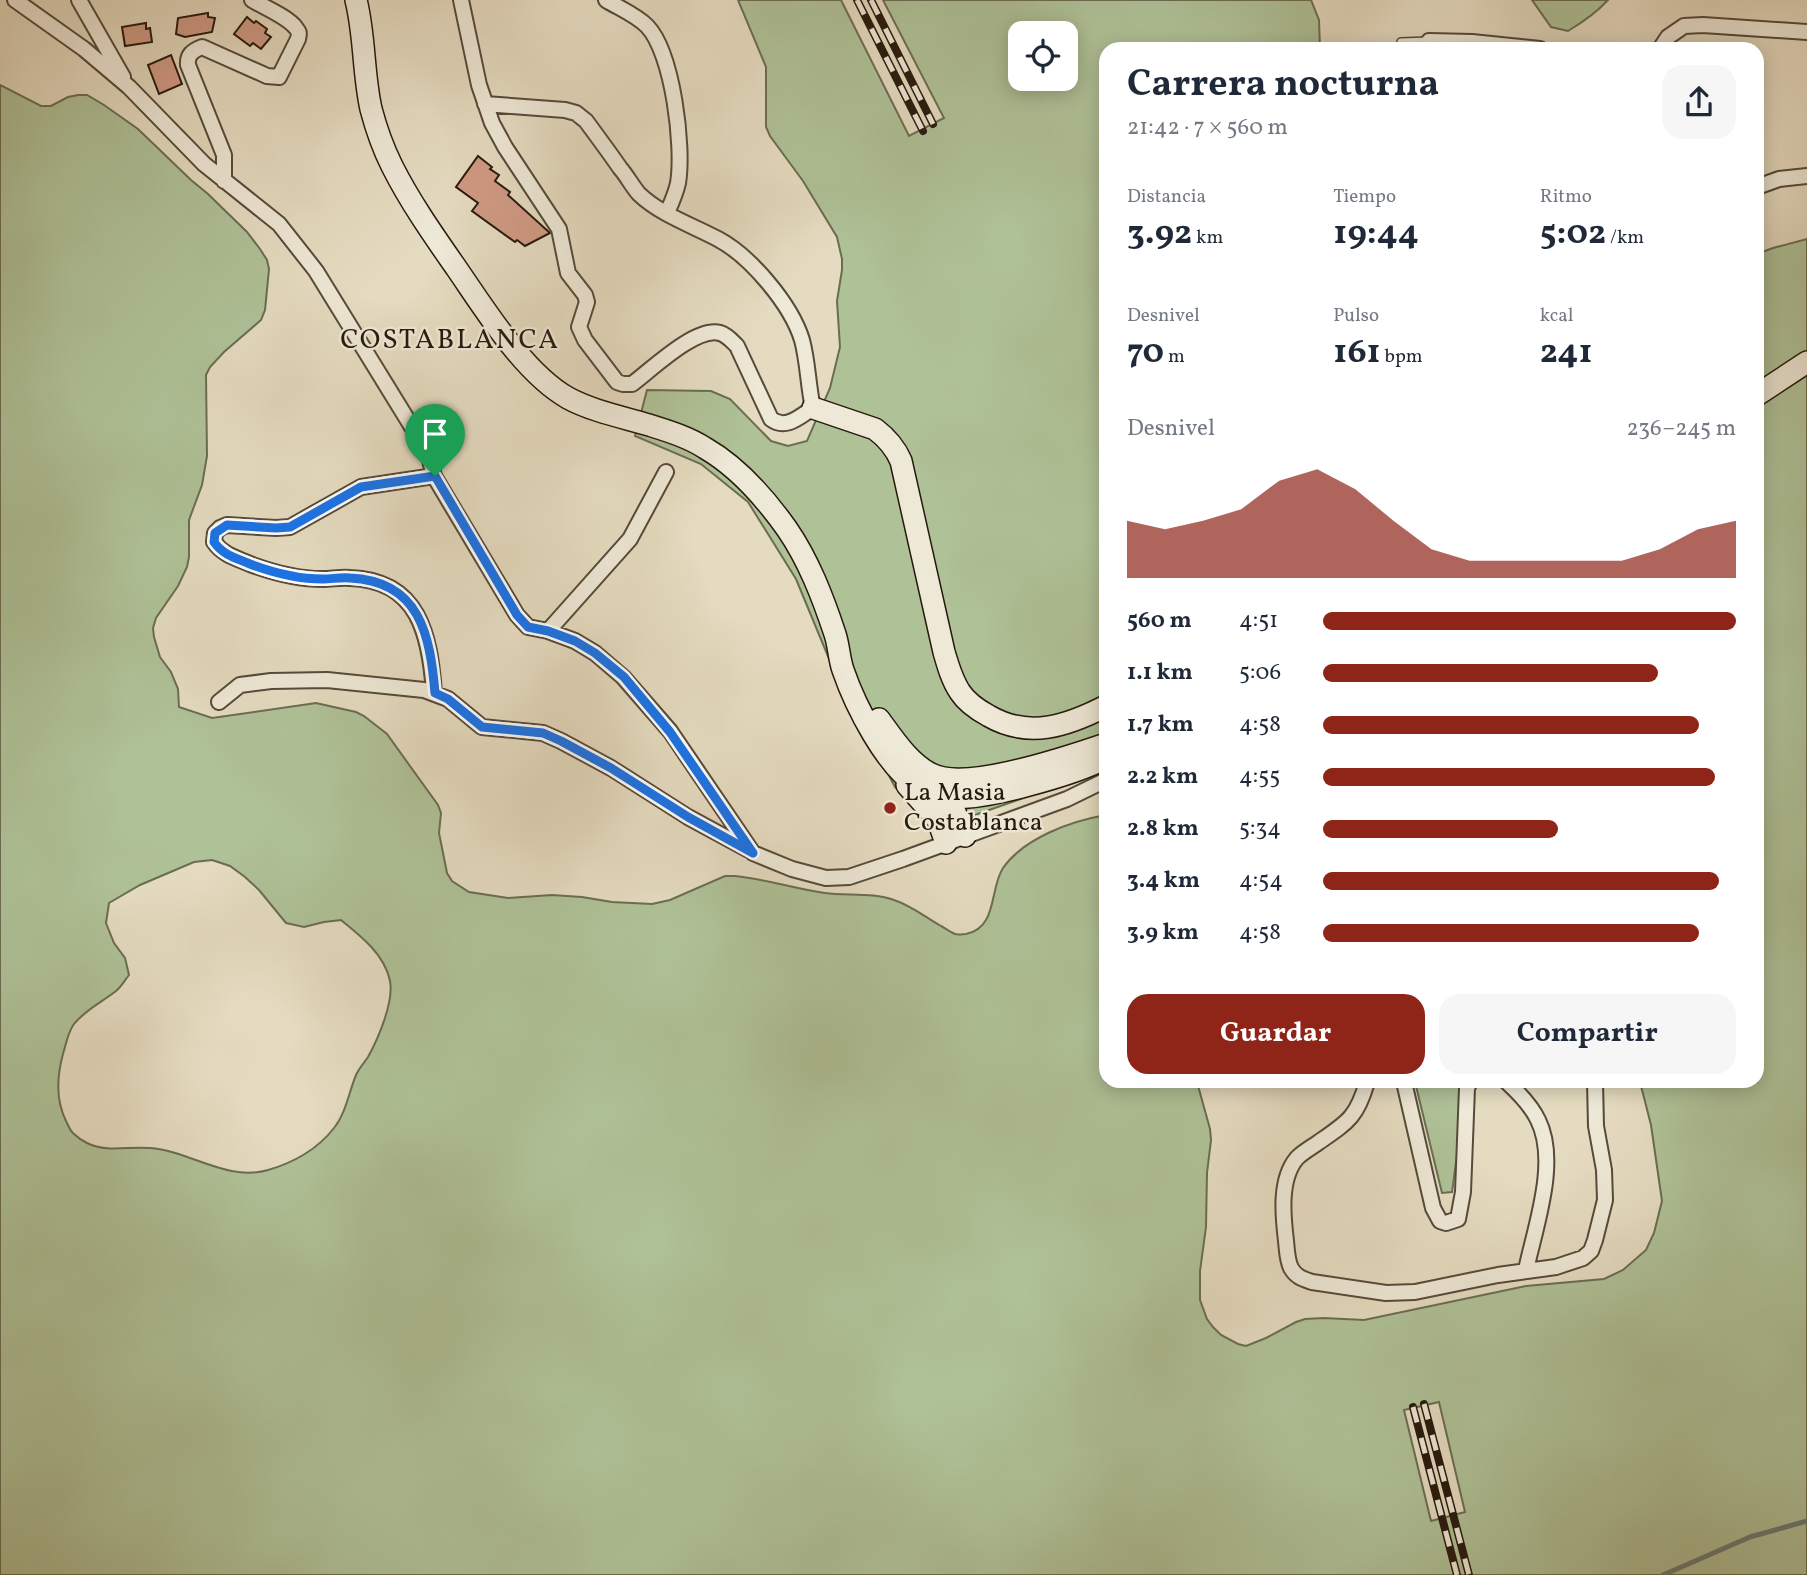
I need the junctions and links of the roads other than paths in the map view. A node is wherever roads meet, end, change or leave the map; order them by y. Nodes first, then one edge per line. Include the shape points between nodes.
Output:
1 (15, 0) edge
2 (79, 0) edge
3 (252, 0) edge
4 (356, 0) edge
5 (461, 0) edge
6 (606, 0) edge
7 (1807, 32) edge
8 (1665, 42) edge
9 (129, 87) junction
10 (485, 104) junction
11 (1807, 176) edge
12 (224, 181) junction
13 (1764, 184) edge
14 (667, 214) junction
15 (1807, 362) edge
16 (1764, 390) edge
17 (813, 408) junction
18 (666, 472) dead end
19 (435, 476) junction
20 (548, 631) junction
21 (836, 637) junction
22 (435, 693) junction
23 (219, 702) dead end
24 (1099, 709) edge
25 (1099, 746) edge
26 (1099, 761) edge
27 (895, 765) junction
28 (919, 765) junction
29 (1005, 773) junction
30 (1099, 784) edge
31 (948, 797) junction
32 (938, 820) junction
33 (956, 840) junction
34 (753, 853) junction
35 (1365, 1088) edge
36 (1405, 1088) edge
37 (1467, 1088) edge
38 (1513, 1088) edge
39 (1595, 1088) edge
40 (1527, 1270) junction

1 - 9 street
2 - 9 street
3 - 12 street via 298,29 298,39 279,77 202,47 187,60 224,155
4 - 21 main road via 371,108 392,166 432,232 528,366 569,398 691,440 741,474 803,555
5 - 10 street
6 - 14 street via 648,27 664,58 673,90 679,151 678,184
7 - 8 street via 1685,26
9 - 12 street
10 - 14 street via 576,113 638,192
10 - 17 street via 505,148 559,229 568,273 587,302 579,327 617,382 632,384 688,340 720,333 737,346 771,419 786,424
11 - 13 street
12 - 19 street via 279,224 316,271 428,453
14 - 17 street via 738,251 768,282 801,338
15 - 16 main road
17 - 24 main road via 875,429 897,452 944,652 961,694 980,712 1013,727 1067,723
18 - 20 street via 630,539
19 - 20 street via 517,615 528,627
19 - 22 street via 361,487 290,527 227,525 215,533 214,542 225,554 297,578 360,579 391,587 414,608 424,630
20 - 34 street via 595,653 624,677 670,732
21 - 27 main road via 858,706
21 - 28 main road via 876,713
22 - 23 street via 327,680 271,681 240,685
22 - 34 street via 482,727 543,733 561,741
25 - 29 main road
26 - 31 main road via 1038,782
27 - 31 main road via 919,786
27 - 32 main road
28 - 29 main road via 947,779
28 - 31 main road
29 - 31 main road
30 - 33 street
31 - 32 main road
31 - 33 main road
32 - 33 main road
33 - 34 street via 849,877 826,878
35 - 40 street via 1355,1113 1297,1158 1291,1169 1284,1220 1292,1269 1312,1282 1386,1293 1415,1292
36 - 37 street via 1433,1208 1446,1223 1458,1219 1461,1210
38 - 40 street via 1539,1122 1547,1158
39 - 40 street via 1605,1200 1591,1251 1556,1267

